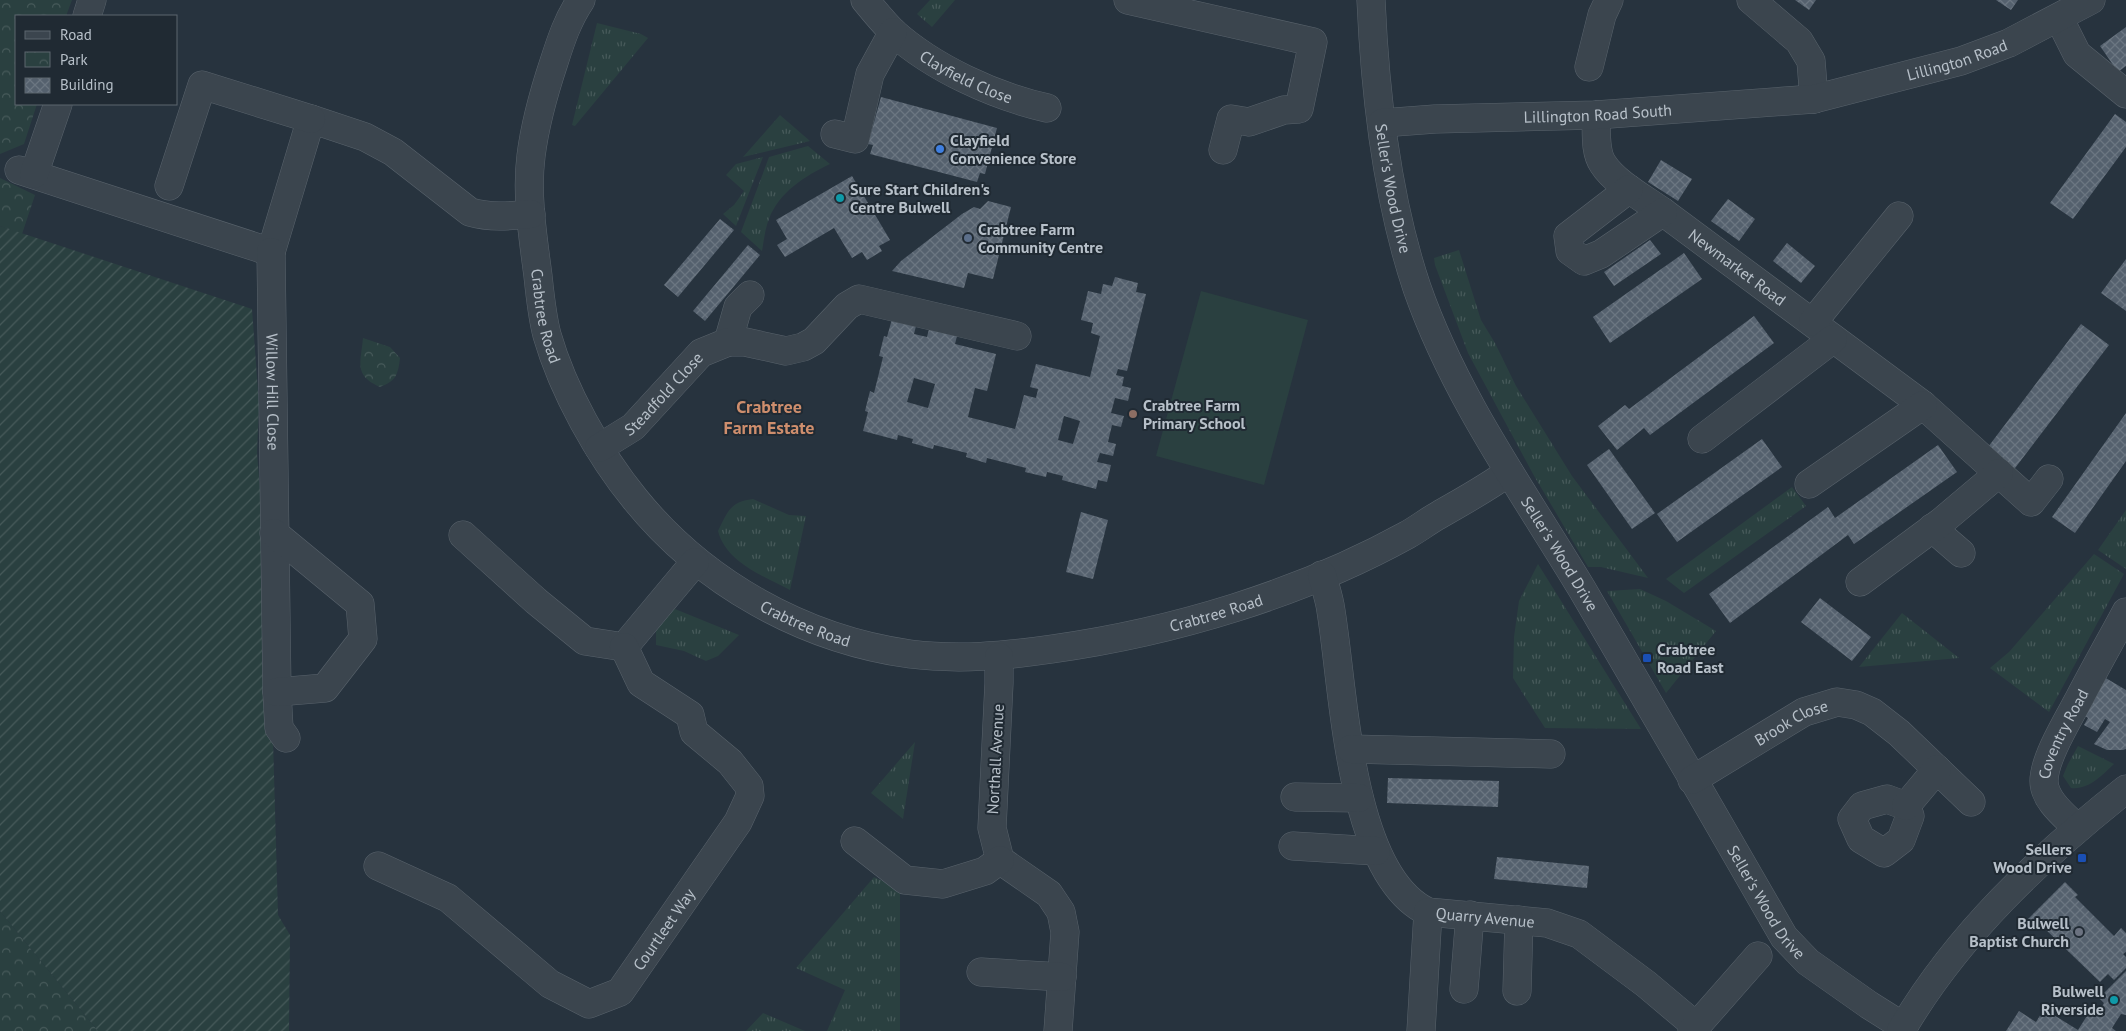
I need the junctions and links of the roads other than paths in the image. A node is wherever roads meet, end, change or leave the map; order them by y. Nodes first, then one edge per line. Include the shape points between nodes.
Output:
1 (92, 0) edge
2 (581, 0) edge
3 (1128, 0) edge
4 (1371, 0) edge
5 (1609, 0) edge
6 (1751, 0) edge
7 (2091, 0) edge
8 (870, 2) edge
9 (87, 15) edge
10 (2059, 18) junction
11 (893, 32) junction
12 (1589, 67) dead end
13 (2126, 94) edge
14 (1814, 99) junction
15 (58, 105) edge
16 (1047, 108) dead end
17 (1596, 115) junction
18 (311, 119) junction
19 (1382, 123) junction
20 (835, 134) dead end
21 (1223, 150) dead end
22 (169, 186) dead end
23 (1629, 189) junction
24 (1663, 212) junction
25 (531, 214) junction
26 (1899, 216) dead end
27 (270, 252) junction
28 (750, 294) dead end
29 (1823, 330) junction
30 (1017, 336) dead end
31 (728, 342) junction
32 (1923, 405) junction
33 (1702, 439) dead end
34 (599, 448) junction
35 (1510, 472) junction
36 (1999, 473) junction
37 (2049, 479) dead end
38 (1809, 484) dead end
39 (1932, 528) junction
40 (274, 533) junction
41 (463, 535) dead end
42 (1961, 553) dead end
43 (695, 562) junction
44 (1322, 575) junction
45 (1860, 582) dead end
46 (2126, 612) edge
47 (624, 647) junction
48 (999, 657) junction
49 (277, 692) junction
50 (286, 738) dead end
51 (1351, 748) junction
52 (1551, 754) dead end
53 (1937, 769) junction
54 (1692, 780) junction
55 (2126, 789) edge
56 (1295, 797) dead end
57 (1359, 798) junction
58 (1971, 802) dead end
59 (1906, 806) dead end
60 (2077, 828) junction
61 (855, 841) dead end
62 (1293, 846) dead end
63 (1376, 851) junction
64 (1000, 860) junction
65 (378, 866) dead end
66 (1428, 912) junction
67 (1470, 915) junction
68 (1520, 920) junction
69 (1758, 956) dead end
70 (981, 972) dead end
71 (1062, 977) junction
72 (1464, 989) dead end
73 (1517, 992) dead end
74 (1694, 1028) edge
75 (1902, 1029) edge
76 (1058, 1031) edge
77 (1420, 1031) edge

1 - 9 street
2 - 25 street, Crabtree Road via 560,42 537,119 530,159
3 - 21 street via 1312,42 1299,109 1284,110 1250,122 1231,119
4 - 19 street, Seller's Wood Drive
5 - 12 street
6 - 14 street via 1800,41 1811,60
7 - 10 street, Lillington Road
8 - 11 street, Clayfield Close
10 - 13 street via 2077,54
10 - 14 street, Lillington Road via 2009,43 1961,61
11 - 16 street, Clayfield Close via 933,60 973,82 1025,103
11 - 20 street via 870,74 855,139
14 - 17 street, Lillington Road South
15 - 27 street via 27,172
17 - 19 street, Lillington Road South
17 - 23 street, Newmarket Road via 1602,164
18 - 22 street via 202,85
18 - 25 street via 366,137 393,152 470,212 502,217
18 - 27 street, Willow Hill Close
19 - 35 street, Seller's Wood Drive via 1402,238 1430,323 1474,412
23 - 24 street, Newmarket Road
23 - 24 street via 1568,236 1570,251 1584,261 1601,254
24 - 29 street, Newmarket Road
25 - 34 street, Crabtree Road via 547,332 561,375
26 - 29 street
27 - 40 street, Willow Hill Close
28 - 31 street via 738,307
29 - 32 street, Newmarket Road
29 - 33 street
30 - 31 street, Steadfold Close via 859,299 847,306 814,341 803,347 786,351 746,342
31 - 34 street, Steadfold Close via 701,353 633,427
32 - 36 street, Newmarket Road
32 - 38 street
34 - 43 street, Crabtree Road via 626,489 652,520
35 - 44 street, Crabtree Road via 1408,534
35 - 54 street, Seller's Wood Drive via 1581,587
36 - 37 street, Newmarket Road via 2031,502
36 - 39 street
39 - 42 street
39 - 45 street
40 - 49 street, Willow Hill Close
40 - 49 street via 360,604 364,639 325,688
41 - 47 street via 536,602 585,641
43 - 47 street
43 - 48 street, Crabtree Road via 749,598 792,620 854,642 910,654
44 - 48 street, Crabtree Road via 1246,605 1159,628 1095,643
44 - 51 street, Quarry Avenue via 1330,602
46 - 60 street, Coventry Road via 2062,731 2050,757 2044,782 2058,810
47 - 65 street, Courtleet Way via 641,683 690,715 694,732 730,762 749,786 750,796 738,822 620,992 589,1004 558,988 448,898
48 - 64 street, Northall Avenue via 992,828
49 - 50 street, Willow Hill Close via 279,728
51 - 52 street
51 - 57 street, Quarry Avenue
53 - 54 street, Brook Close via 1872,712 1856,704 1838,702 1804,712
53 - 58 street, Brook Close
53 - 59 street
54 - 75 street, Seller's Wood Drive via 1784,937 1808,962
55 - 60 street
56 - 57 street
57 - 63 street, Quarry Avenue
60 - 75 street via 1968,936
61 - 64 street via 905,880 943,884 985,871
62 - 63 street
63 - 66 street, Quarry Avenue via 1402,891
64 - 71 street via 1049,894 1061,912 1065,932
66 - 67 street, Quarry Avenue
66 - 77 street
67 - 68 street, Quarry Avenue
67 - 72 street
68 - 73 street
68 - 74 street, Quarry Avenue via 1547,923 1579,934 1646,984
69 - 74 street, Quarry Avenue
70 - 71 street
71 - 76 street

